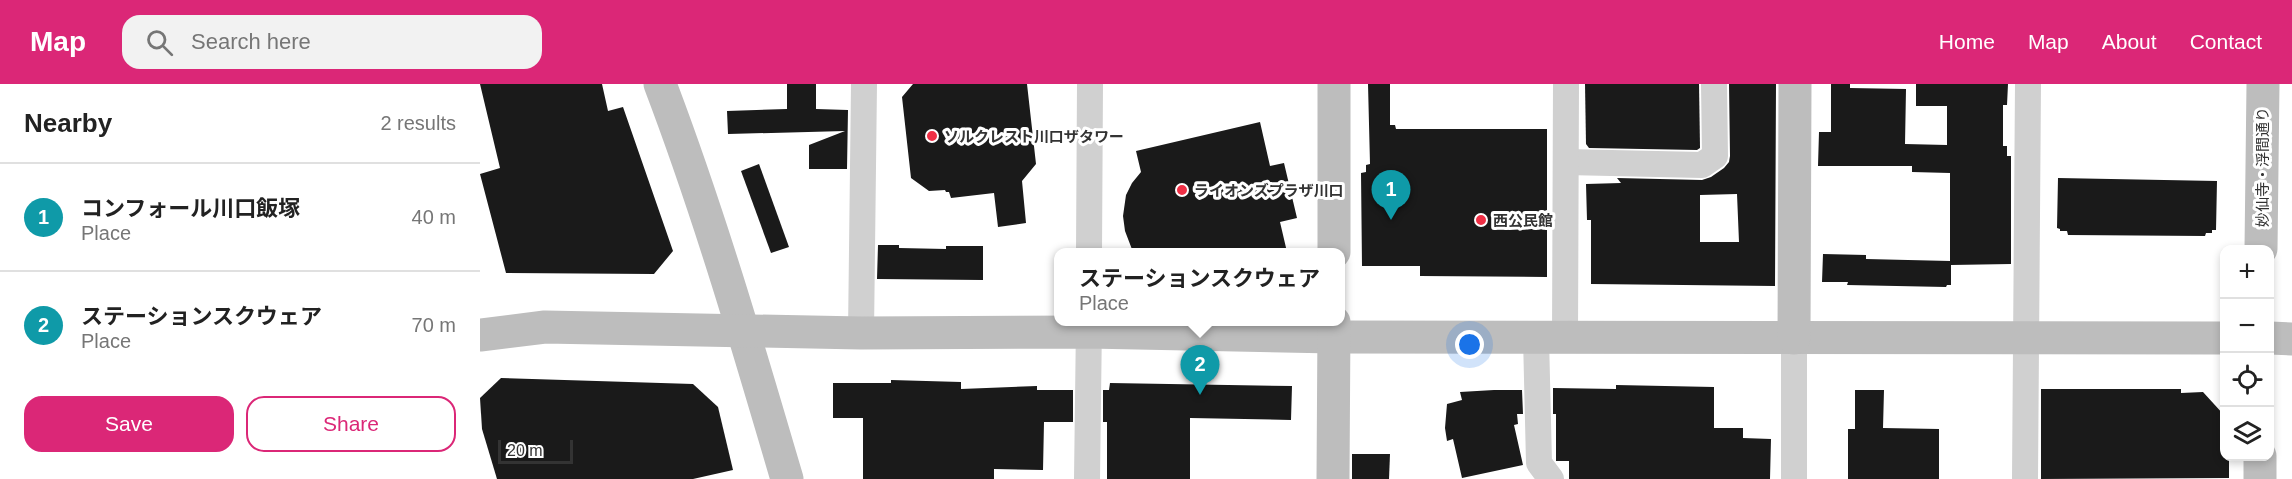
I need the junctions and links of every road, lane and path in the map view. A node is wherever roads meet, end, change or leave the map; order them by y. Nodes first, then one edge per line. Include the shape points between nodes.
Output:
1 (660, 84) edge
2 (864, 84) edge
3 (1090, 84) edge
4 (1334, 84) edge
5 (1566, 84) edge
6 (1714, 84) edge
7 (1795, 84) edge
8 (2028, 84) edge
9 (2263, 84) edge
10 (1566, 162) junction
11 (2261, 245) edge
12 (1089, 248) edge
13 (1334, 248) edge
14 (480, 316) edge
15 (545, 327) junction
16 (1089, 327) edge
17 (1334, 329) edge
18 (743, 330) junction
19 (861, 333) junction
20 (480, 335) edge
21 (1551, 337) junction
22 (1794, 338) junction
23 (2220, 338) edge
24 (2274, 338) edge
25 (2026, 339) junction
26 (2292, 339) edge
27 (2260, 461) edge
28 (787, 479) edge
29 (1088, 479) edge
30 (1333, 479) edge
31 (1551, 479) edge
32 (1794, 479) edge
33 (2025, 479) edge
34 (2260, 479) edge

1 - 18 street
2 - 19 street
3 - 12 street
4 - 13 street
5 - 10 street
6 - 10 street via 1715,156 1702,165
7 - 22 street
8 - 25 street
9 - 11 street, 妙仙寺・浮間通り
10 - 21 street
14 - 15 street
15 - 18 street
15 - 20 street
16 - 17 street
16 - 19 street
16 - 29 street
17 - 21 street
17 - 30 street
18 - 19 street
18 - 28 street
21 - 22 street
21 - 31 street via 1539,463
22 - 25 street
22 - 32 street
23 - 25 street
24 - 26 street
25 - 33 street
27 - 34 street

